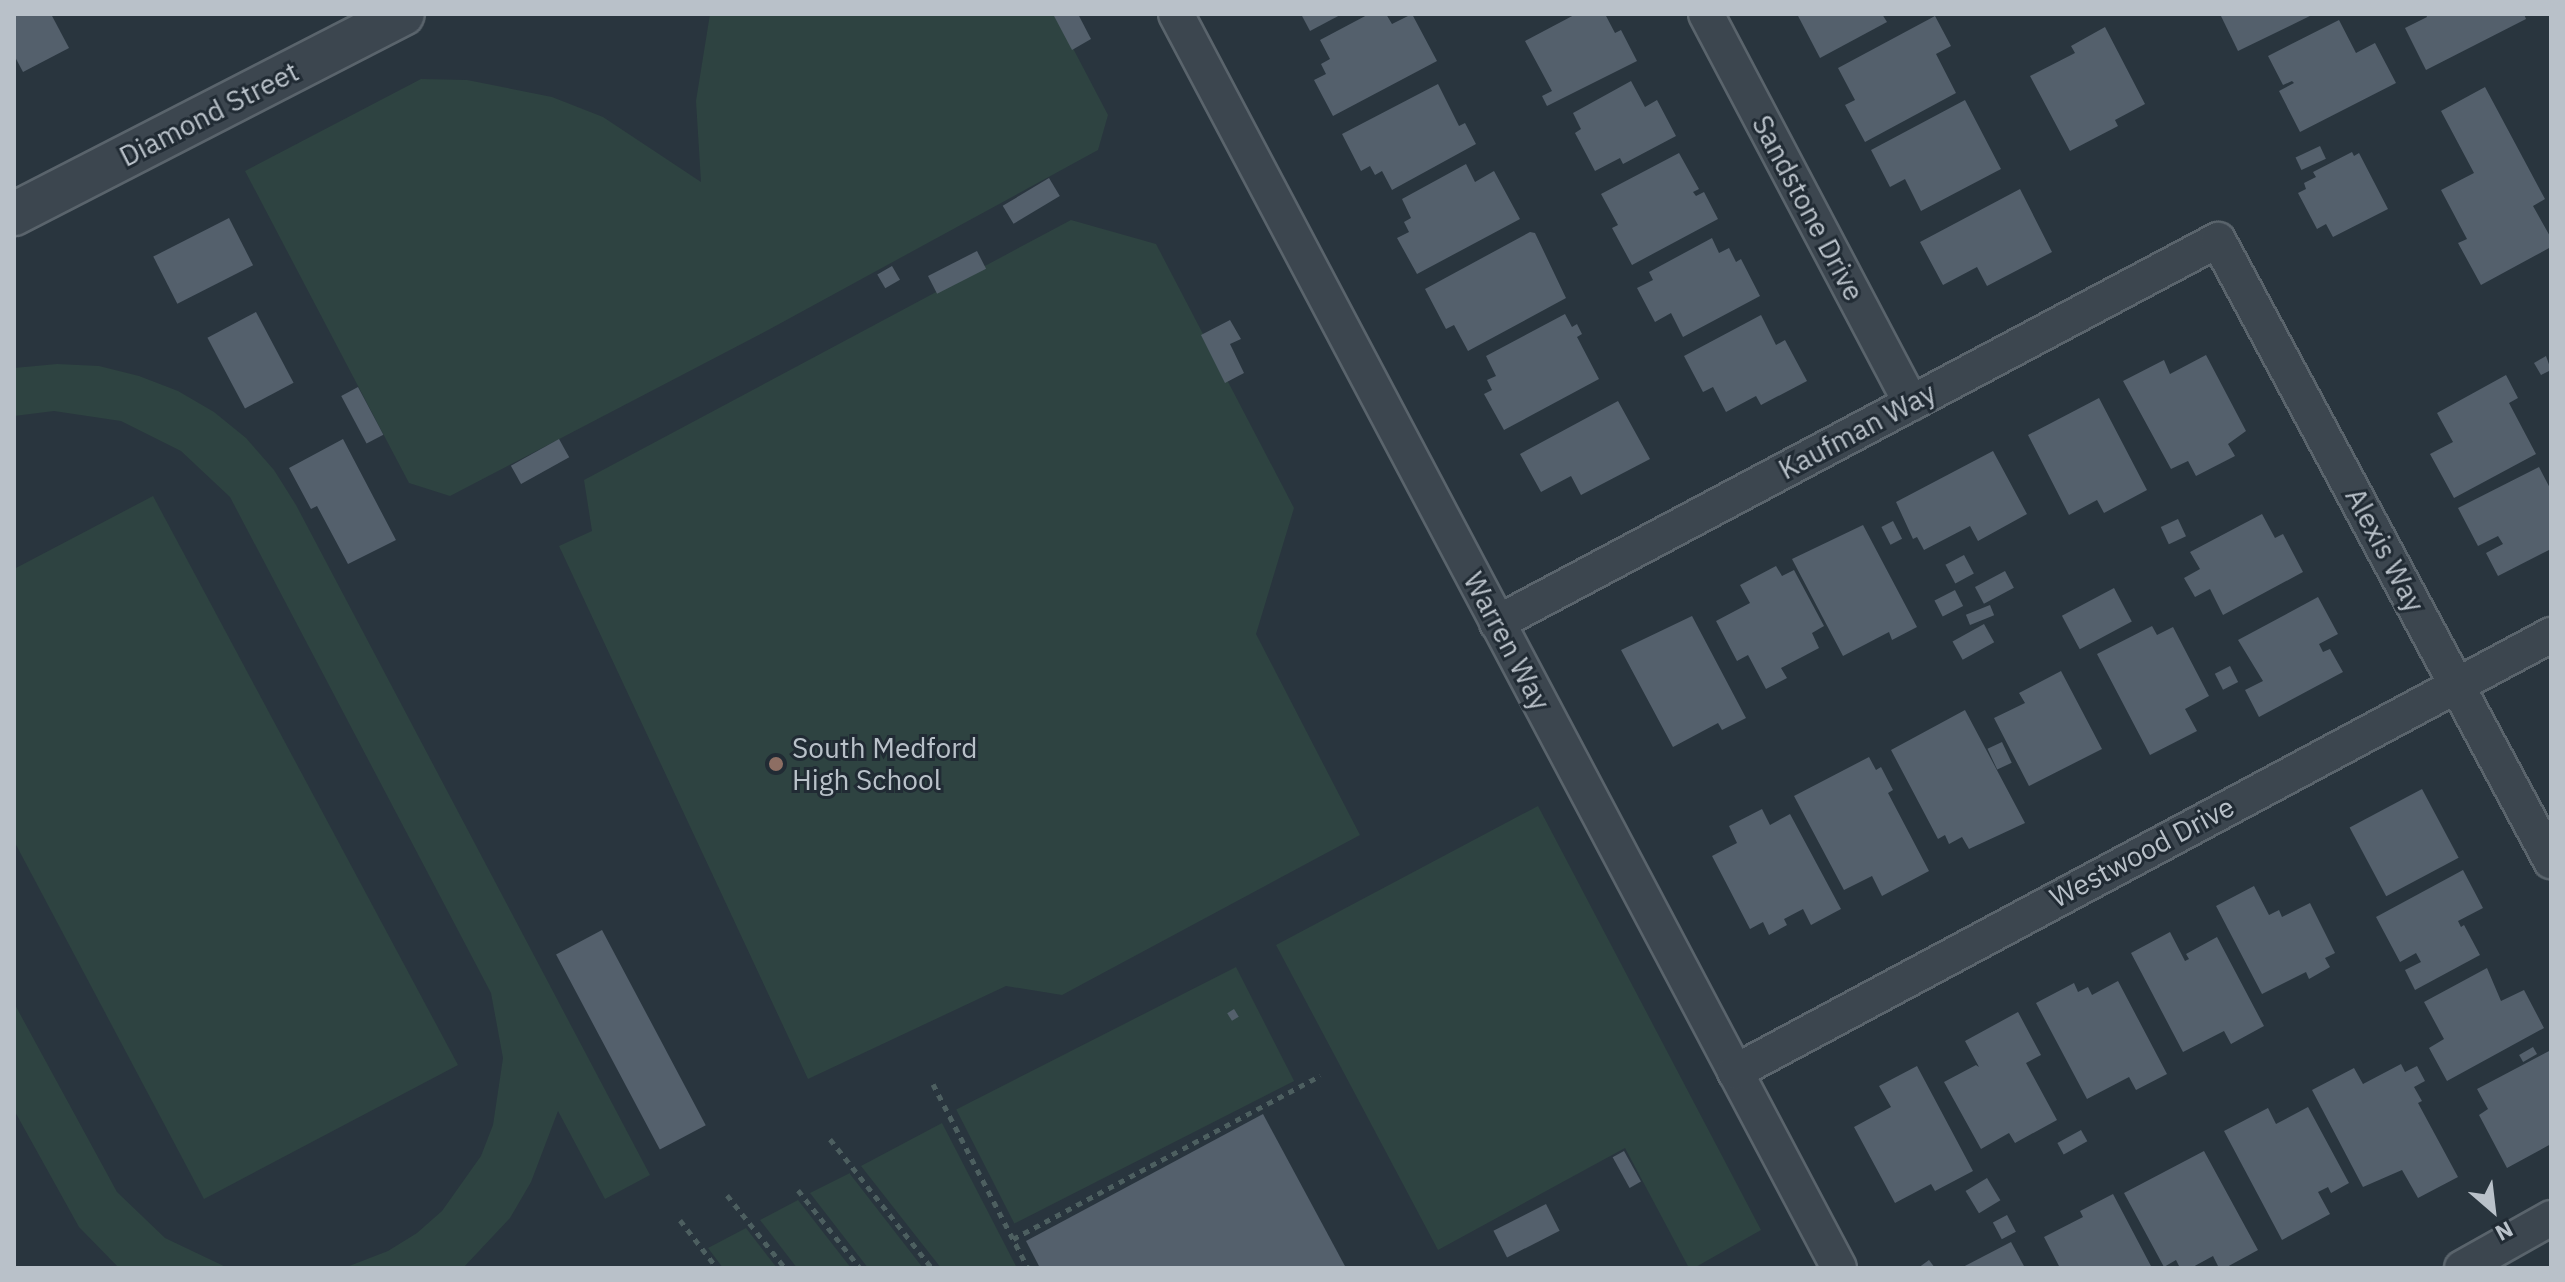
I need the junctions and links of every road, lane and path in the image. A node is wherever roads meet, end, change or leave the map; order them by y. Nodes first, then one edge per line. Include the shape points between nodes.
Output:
1 (403, 14) edge
2 (1176, 14) edge
3 (1706, 14) edge
4 (14, 214) edge
5 (2218, 240) joint
6 (1911, 403) junction
7 (1497, 623) junction
8 (2551, 635) edge
9 (2458, 684) junction
10 (2551, 861) edge
11 (1735, 1072) junction
12 (1320, 1076) dead end
13 (933, 1084) dead end
14 (830, 1139) dead end
15 (798, 1190) dead end
16 (727, 1195) dead end
17 (2551, 1218) edge
18 (680, 1220) dead end
19 (1013, 1239) junction
20 (717, 1268) edge
21 (785, 1268) edge
22 (860, 1268) edge
23 (932, 1268) edge
24 (1028, 1268) edge
25 (1839, 1268) edge
26 (2462, 1268) edge

1 - 4 street, Diamond Street
2 - 7 street, Warren Way
3 - 6 street, Sandstone Drive
5 - 6 street, Kaufman Way
5 - 9 street, Alexis Way
6 - 7 street, Kaufman Way
7 - 11 street, Warren Way
8 - 9 street, Westwood Drive
9 - 10 street, Alexis Way
9 - 11 street, Westwood Drive
11 - 25 street, Warren Way
12 - 19 path
13 - 19 path
14 - 23 path
15 - 22 path
16 - 21 path
17 - 26 street
18 - 20 path
19 - 24 path

